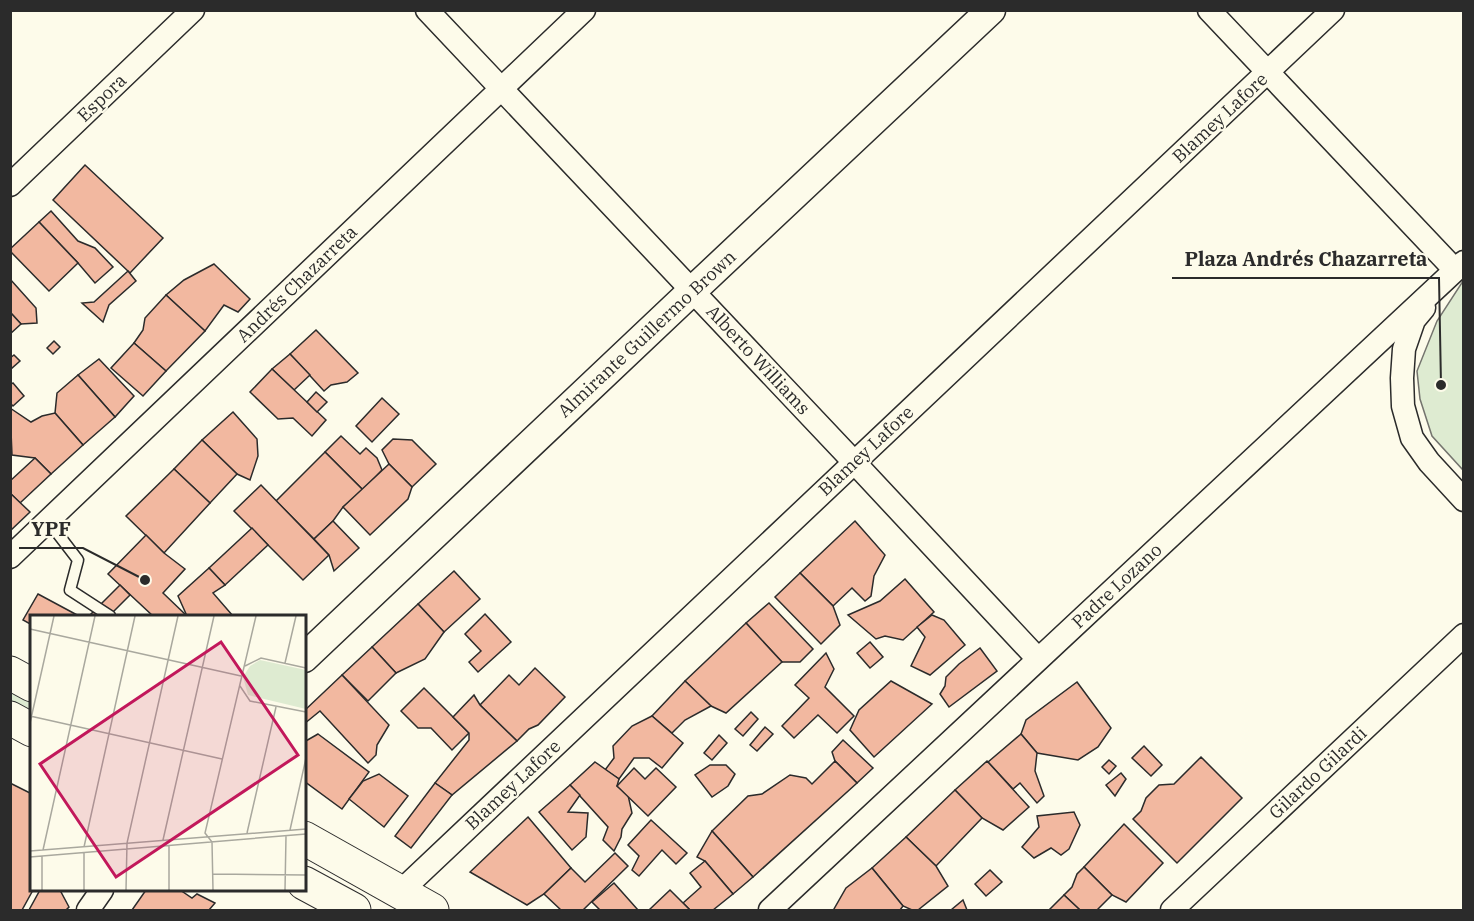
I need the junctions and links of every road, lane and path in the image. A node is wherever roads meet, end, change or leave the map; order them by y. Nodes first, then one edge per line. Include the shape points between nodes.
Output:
1 (193, 10) edge
2 (427, 10) edge
3 (584, 10) edge
4 (991, 10) edge
5 (1209, 10) edge
6 (1333, 10) edge
7 (1268, 72) junction
8 (502, 89) junction
9 (10, 185) edge
10 (1461, 265) edge
11 (692, 291) junction
12 (855, 462) junction
13 (1464, 500) edge
14 (48, 521) junction
15 (10, 557) edge
16 (109, 615) edge
17 (1464, 635) edge
18 (306, 656) edge
19 (1038, 659) junction
20 (10, 673) edge
21 (30, 684) edge
22 (10, 718) edge
23 (30, 729) edge
24 (306, 839) edge
25 (306, 884) edge
26 (101, 891) edge
27 (399, 892) junction
28 (88, 910) edge
29 (354, 910) edge
30 (432, 910) edge
31 (770, 910) edge
32 (1172, 910) edge

1 - 9 street, Espora
2 - 8 street, Alberto Williams
3 - 8 street, Andrés Chazarreta
4 - 11 street, Almirante Guillermo Brown
5 - 7 street
6 - 7 street, Blamey Lafore
7 - 10 street
7 - 12 street, Blamey Lafore
8 - 11 street, Alberto Williams
8 - 14 street, Andrés Chazarreta
10 - 13 street via 1414,320 1404,349 1402,378 1403,406 1412,438
10 - 19 street, Padre Lozano
11 - 12 street, Alberto Williams
11 - 18 street, Almirante Guillermo Brown
12 - 19 street, Alberto Williams
12 - 27 street, Blamey Lafore
14 - 15 street, Andrés Chazarreta
14 - 16 lane via 78,560 70,590
17 - 32 street, Gilardo Gilardi
19 - 31 street, Padre Lozano
20 - 21 main road
22 - 23 main road
24 - 27 main road
25 - 29 main road
26 - 28 street
27 - 30 main road

